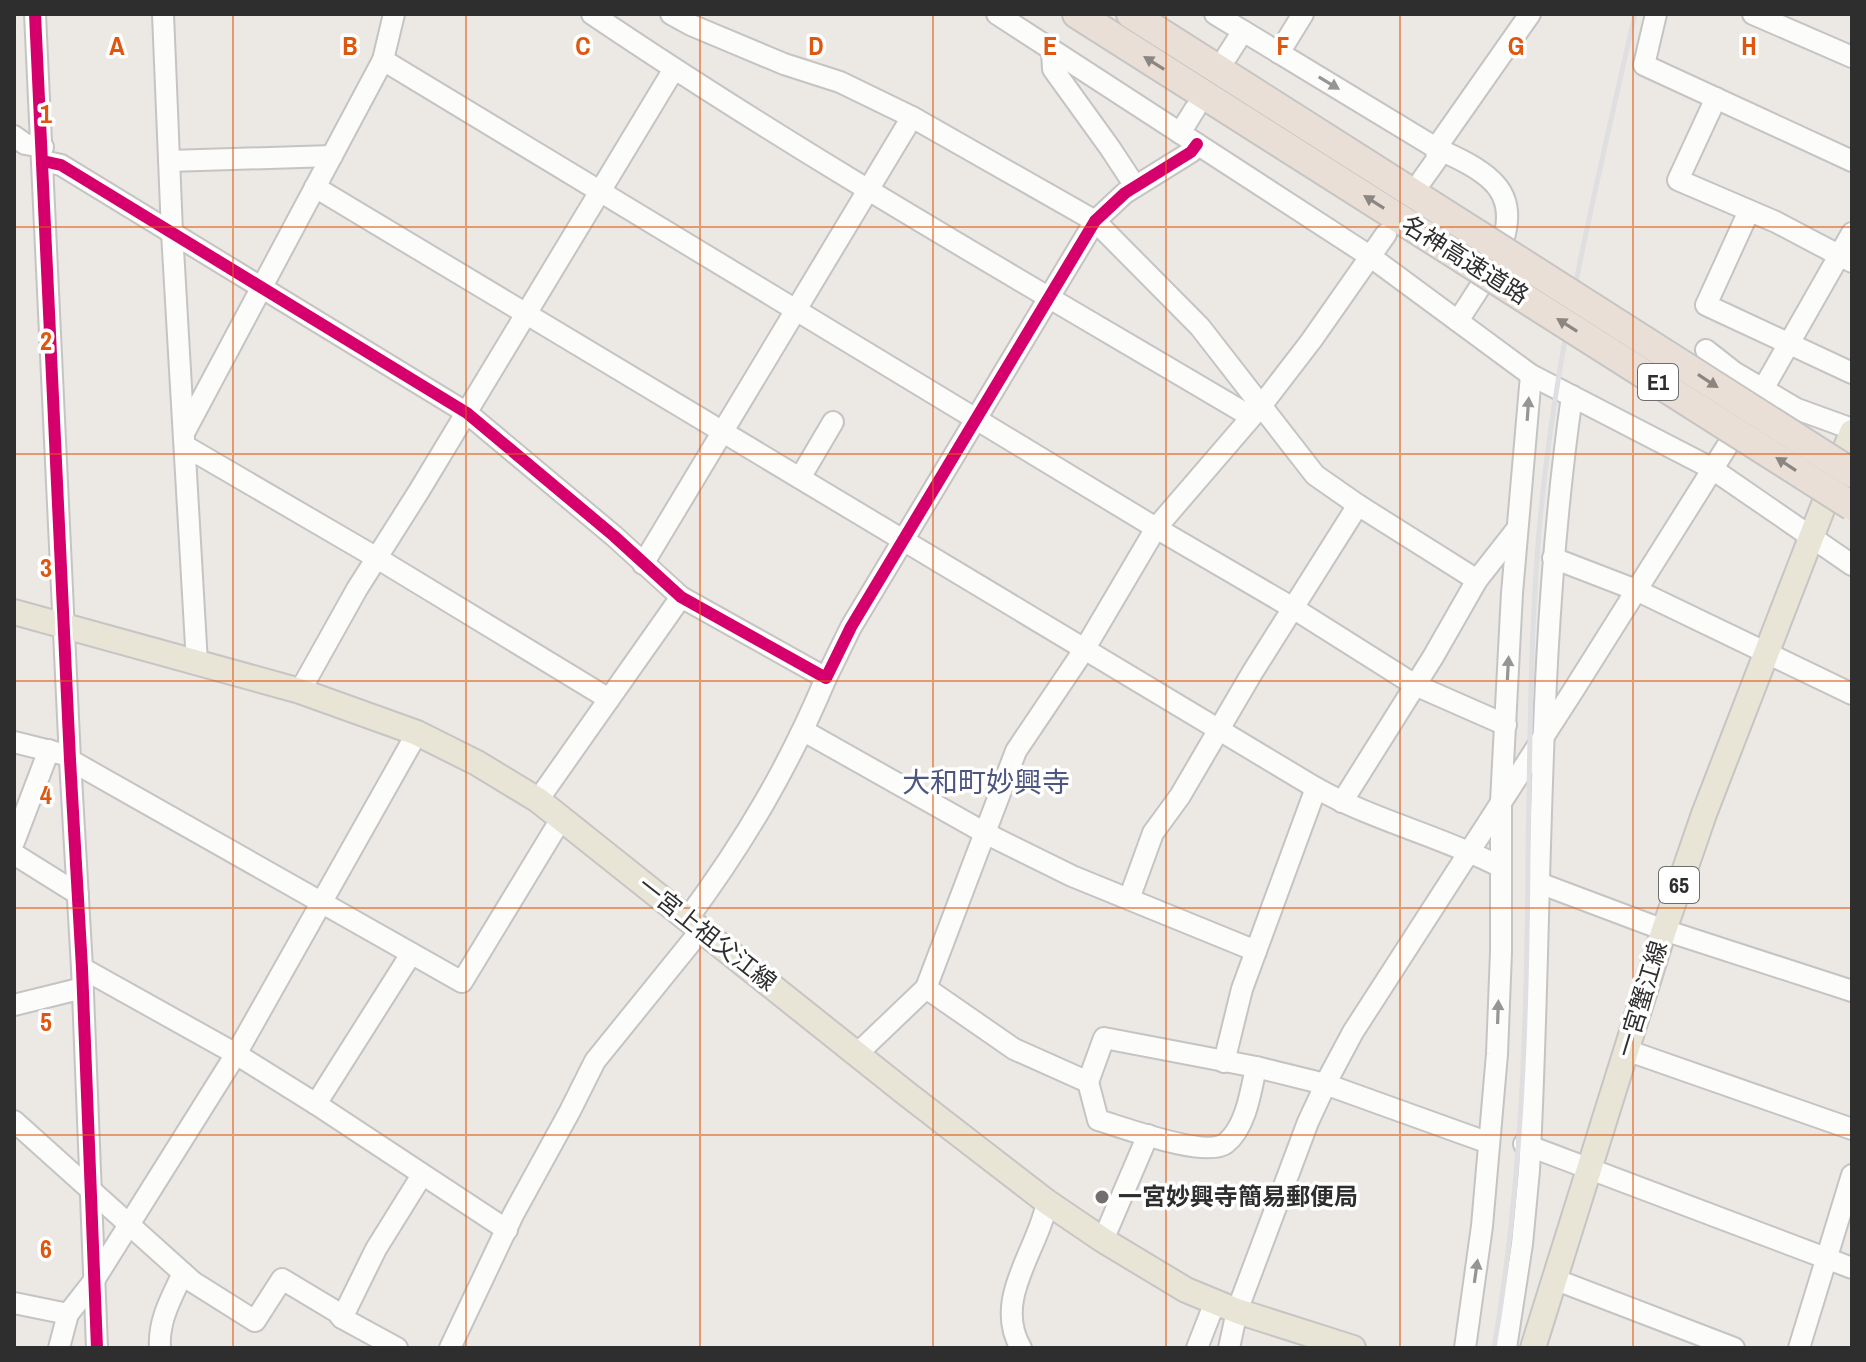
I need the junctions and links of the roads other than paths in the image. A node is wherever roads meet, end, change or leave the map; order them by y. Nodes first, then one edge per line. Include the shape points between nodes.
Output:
1 (35, 14) edge
2 (163, 14) edge
3 (394, 14) edge
4 (592, 14) edge
5 (997, 14) edge
6 (1077, 14) edge
7 (1131, 14) edge
8 (1215, 14) edge
9 (1303, 14) edge
10 (1530, 14) edge
11 (1656, 14) edge
12 (1753, 14) edge
13 (680, 16) edge
14 (1243, 31) junction
15 (1052, 51) junction
16 (1279, 53) junction
17 (1227, 56) dead end
18 (1852, 57) edge
19 (383, 60) junction
20 (674, 69) junction
21 (1716, 98) junction
22 (1195, 109) dead end
23 (912, 117) junction
24 (14, 136) edge
25 (1189, 138) junction
26 (1436, 148) junction
27 (43, 154) junction
28 (332, 156) junction
29 (169, 161) junction
30 (1852, 161) edge
31 (1422, 180) dead end
32 (1135, 186) junction
33 (315, 187) junction
34 (870, 189) junction
35 (599, 191) junction
36 (1749, 211) junction
37 (1095, 221) junction
38 (172, 232) junction
39 (1852, 233) edge
40 (1386, 234) dead end
41 (1371, 257) junction
42 (1846, 258) edge
43 (263, 287) junction
44 (1048, 297) junction
45 (796, 311) junction
46 (525, 313) junction
47 (1458, 321) junction
48 (1789, 342) junction
49 (1706, 350) dead end
50 (1852, 373) edge
51 (1531, 375) junction
52 (1763, 389) junction
53 (1572, 396) junction
54 (1255, 411) junction
55 (467, 413) junction
56 (976, 420) junction
57 (833, 422) dead end
58 (1852, 430) edge
59 (724, 434) junction
60 (185, 440) junction
61 (1711, 468) junction
62 (1852, 473) edge
63 (800, 478) junction
64 (1358, 505) junction
65 (1852, 506) edge
66 (1156, 528) junction
67 (1517, 529) junction
68 (1812, 539) junction
69 (903, 541) junction
70 (377, 558) junction
71 (1553, 558) junction
72 (643, 564) junction
73 (1852, 565) edge
74 (1477, 580) junction
75 (1636, 590) junction
76 (681, 597) junction
77 (1293, 608) junction
78 (14, 612) edge
79 (65, 626) junction
80 (1084, 650) junction
81 (1767, 653) junction
82 (197, 663) junction
83 (826, 678) junction
84 (1415, 685) junction
85 (300, 691) junction
86 (1852, 694) edge
87 (609, 699) junction
88 (1506, 725) junction
89 (1218, 730) junction
90 (804, 731) junction
91 (417, 733) junction
92 (1545, 735) junction
93 (14, 742) edge
94 (49, 750) junction
95 (70, 758) junction
96 (1316, 788) junction
97 (538, 800) junction
98 (1342, 802) junction
99 (1501, 802) junction
100 (561, 819) junction
101 (985, 833) junction
102 (14, 842) edge
103 (1469, 851) junction
104 (14, 854) edge
105 (1501, 867) junction
106 (1539, 883) junction
107 (78, 894) junction
108 (1129, 899) junction
109 (319, 902) junction
110 (694, 924) junction
111 (1664, 930) junction
112 (1256, 951) junction
113 (411, 954) junction
114 (83, 978) junction
115 (926, 988) junction
116 (1852, 991) edge
117 (14, 1005) edge
118 (1626, 1050) junction
119 (858, 1053) junction
120 (236, 1054) junction
121 (1224, 1062) junction
122 (1256, 1067) junction
123 (1088, 1082) junction
124 (1325, 1084) junction
125 (316, 1104) junction
126 (14, 1121) edge
127 (1852, 1129) edge
128 (1148, 1135) junction
129 (1489, 1143) junction
130 (1528, 1146) junction
131 (1589, 1168) junction
132 (422, 1175) junction
133 (1852, 1175) edge
134 (90, 1189) junction
135 (1047, 1202) junction
136 (128, 1223) junction
137 (507, 1230) junction
138 (1103, 1240) junction
139 (1826, 1259) junction
140 (1852, 1268) edge
141 (183, 1273) junction
142 (1554, 1279) junction
143 (93, 1282) junction
144 (14, 1303) edge
145 (1226, 1306) junction
146 (68, 1314) junction
147 (342, 1318) junction
148 (1314, 1342) edge
149 (59, 1348) edge
150 (97, 1348) edge
151 (160, 1348) edge
152 (397, 1348) edge
153 (450, 1348) edge
154 (1021, 1348) edge
155 (1197, 1348) edge
156 (1229, 1348) edge
157 (1353, 1348) edge
158 (1465, 1348) edge
159 (1506, 1348) edge
160 (1533, 1348) edge
161 (1734, 1348) edge
162 (1799, 1348) edge

1 - 27 street
2 - 29 street
3 - 19 street
4 - 20 street
5 - 15 street
65 -> 6 highway, 名神高速道路 / E1, bridge
7 -> 62 highway, 名神高速道路 / E1, bridge
8 - 14 street
9 - 16 street
10 - 26 street
11 - 21 street via 1644,65
12 - 18 street
13 - 23 street
14 - 16 street
14 - 17 street
15 - 25 street
15 - 32 street via 1053,69
16 -> 26 street
19 - 28 street
19 - 35 street
20 - 34 street
20 - 35 street
21 - 30 street
21 - 36 street via 1678,180
22 - 25 street
23 - 34 street
23 - 37 street
24 - 27 street
25 - 32 street via 1191,152
25 - 41 street
26 - 31 street via 1437,159
26 - 47 street via 1492,180 1508,210 1498,257
27 - 38 street
27 - 79 street
28 - 29 street
28 - 33 street
29 - 38 street
32 - 37 street
33 - 43 street
33 - 46 street
34 - 44 street
34 - 45 street
35 - 45 street
35 - 46 street
36 - 42 street
36 - 48 street via 1706,305
37 - 44 street
37 - 54 street via 1200,327
38 - 43 street
38 - 60 street
39 - 42 street
40 - 41 street
41 - 47 street
41 - 54 street
42 - 48 street
43 - 55 street
43 - 60 street
44 - 54 street
44 - 56 street
45 - 56 street
45 - 59 street
46 - 55 street
46 - 59 street
47 - 51 street
48 - 50 street
48 - 52 street
49 - 52 street
51 - 53 street
67 -> 51 street
52 - 58 street
52 - 61 street
53 - 61 street
53 - 71 street
54 - 64 street via 1315,475
54 - 66 street
55 - 70 street
55 - 72 street
56 - 66 street
56 - 69 street
57 - 63 street
58 - 68 main road, 一宮蟹江線 / 65
59 - 63 street
59 - 72 street
60 - 70 street
60 - 82 street
61 - 68 street
61 - 75 street
63 - 69 street
64 - 74 street
64 - 77 street
66 - 77 street
66 - 80 street
67 - 74 street
88 -> 67 street
68 - 73 street
68 - 81 main road, 一宮蟹江線 / 65
69 - 80 street
69 - 83 street
70 - 85 street
70 - 87 street
71 - 75 street
71 - 92 street
72 - 76 street
74 - 84 street
75 - 81 street
75 - 92 street
76 - 83 street
76 - 87 street
77 - 84 street
77 - 89 street
78 - 79 main road, 一宮上祖父江線
79 - 82 main road, 一宮上祖父江線
79 - 95 street
80 - 89 street
80 - 101 street via 1016,751
81 - 86 street
81 - 111 main road, 一宮蟹江線 / 65
82 - 85 main road, 一宮上祖父江線
83 - 90 street
84 - 88 street
84 - 98 street
85 - 91 main road, 一宮上祖父江線
87 - 97 street
88 - 99 street
89 - 96 street
89 - 108 street via 1153,833
90 - 101 street
90 - 110 street
91 - 97 main road, 一宮上祖父江線
91 - 109 street
92 - 99 street
92 - 106 street
93 - 94 street
94 - 95 street
94 - 102 street
95 - 107 street
95 - 109 street
96 - 98 street
96 - 112 street
97 - 100 main road, 一宮上祖父江線
98 - 103 street
99 - 103 street
99 - 105 street
100 - 110 main road, 一宮上祖父江線
100 - 113 street via 462,982
101 - 108 street
101 - 115 street
103 - 105 street
103 - 124 street
104 - 107 street
129 -> 105 street via 1497,1054
106 - 111 street
106 - 130 street
107 - 114 street
108 - 112 street
109 - 113 street
109 - 120 street
110 - 119 main road, 一宮上祖父江線
110 - 137 street via 595,1061
111 - 116 street
111 - 118 main road, 一宮蟹江線 / 65
112 - 121 street
113 - 125 street
114 - 117 street
114 - 120 street
114 - 134 street
115 - 119 street
115 - 123 street via 1014,1049
118 - 127 street
118 - 131 main road, 一宮蟹江線 / 65
119 - 135 main road, 一宮上祖父江線
120 - 125 street
120 - 136 street
121 - 122 street
121 - 123 street via 1104,1038
122 - 124 street
122 - 128 street via 1240,1123 1228,1142 1218,1148 1196,1147
123 - 128 street via 1098,1120
124 - 129 street
124 - 145 street
125 - 132 street
126 - 134 street
128 - 138 street
158 -> 129 street
130 - 131 street
130 - 159 street via 1522,1244
131 - 139 street
131 - 142 main road, 一宮蟹江線 / 65
132 - 137 street
132 - 147 street via 376,1249
133 - 139 street
134 - 136 street
134 - 143 street
135 - 138 main road, 一宮上祖父江線
135 - 154 street via 1015,1287 1014,1336
136 - 141 street
136 - 143 street
137 - 153 street
138 - 145 main road, 一宮上祖父江線 via 1186,1290
139 - 140 street
139 - 162 street
141 - 147 street via 255,1321 282,1279
141 - 151 street via 164,1314
142 - 160 main road, 一宮蟹江線 / 65
142 - 161 street
143 - 146 street
143 - 150 street
144 - 146 street
145 - 148 main road, 一宮上祖父江線
145 - 155 street
145 - 156 street
146 - 149 street
147 - 152 street
148 - 157 main road, 一宮上祖父江線

